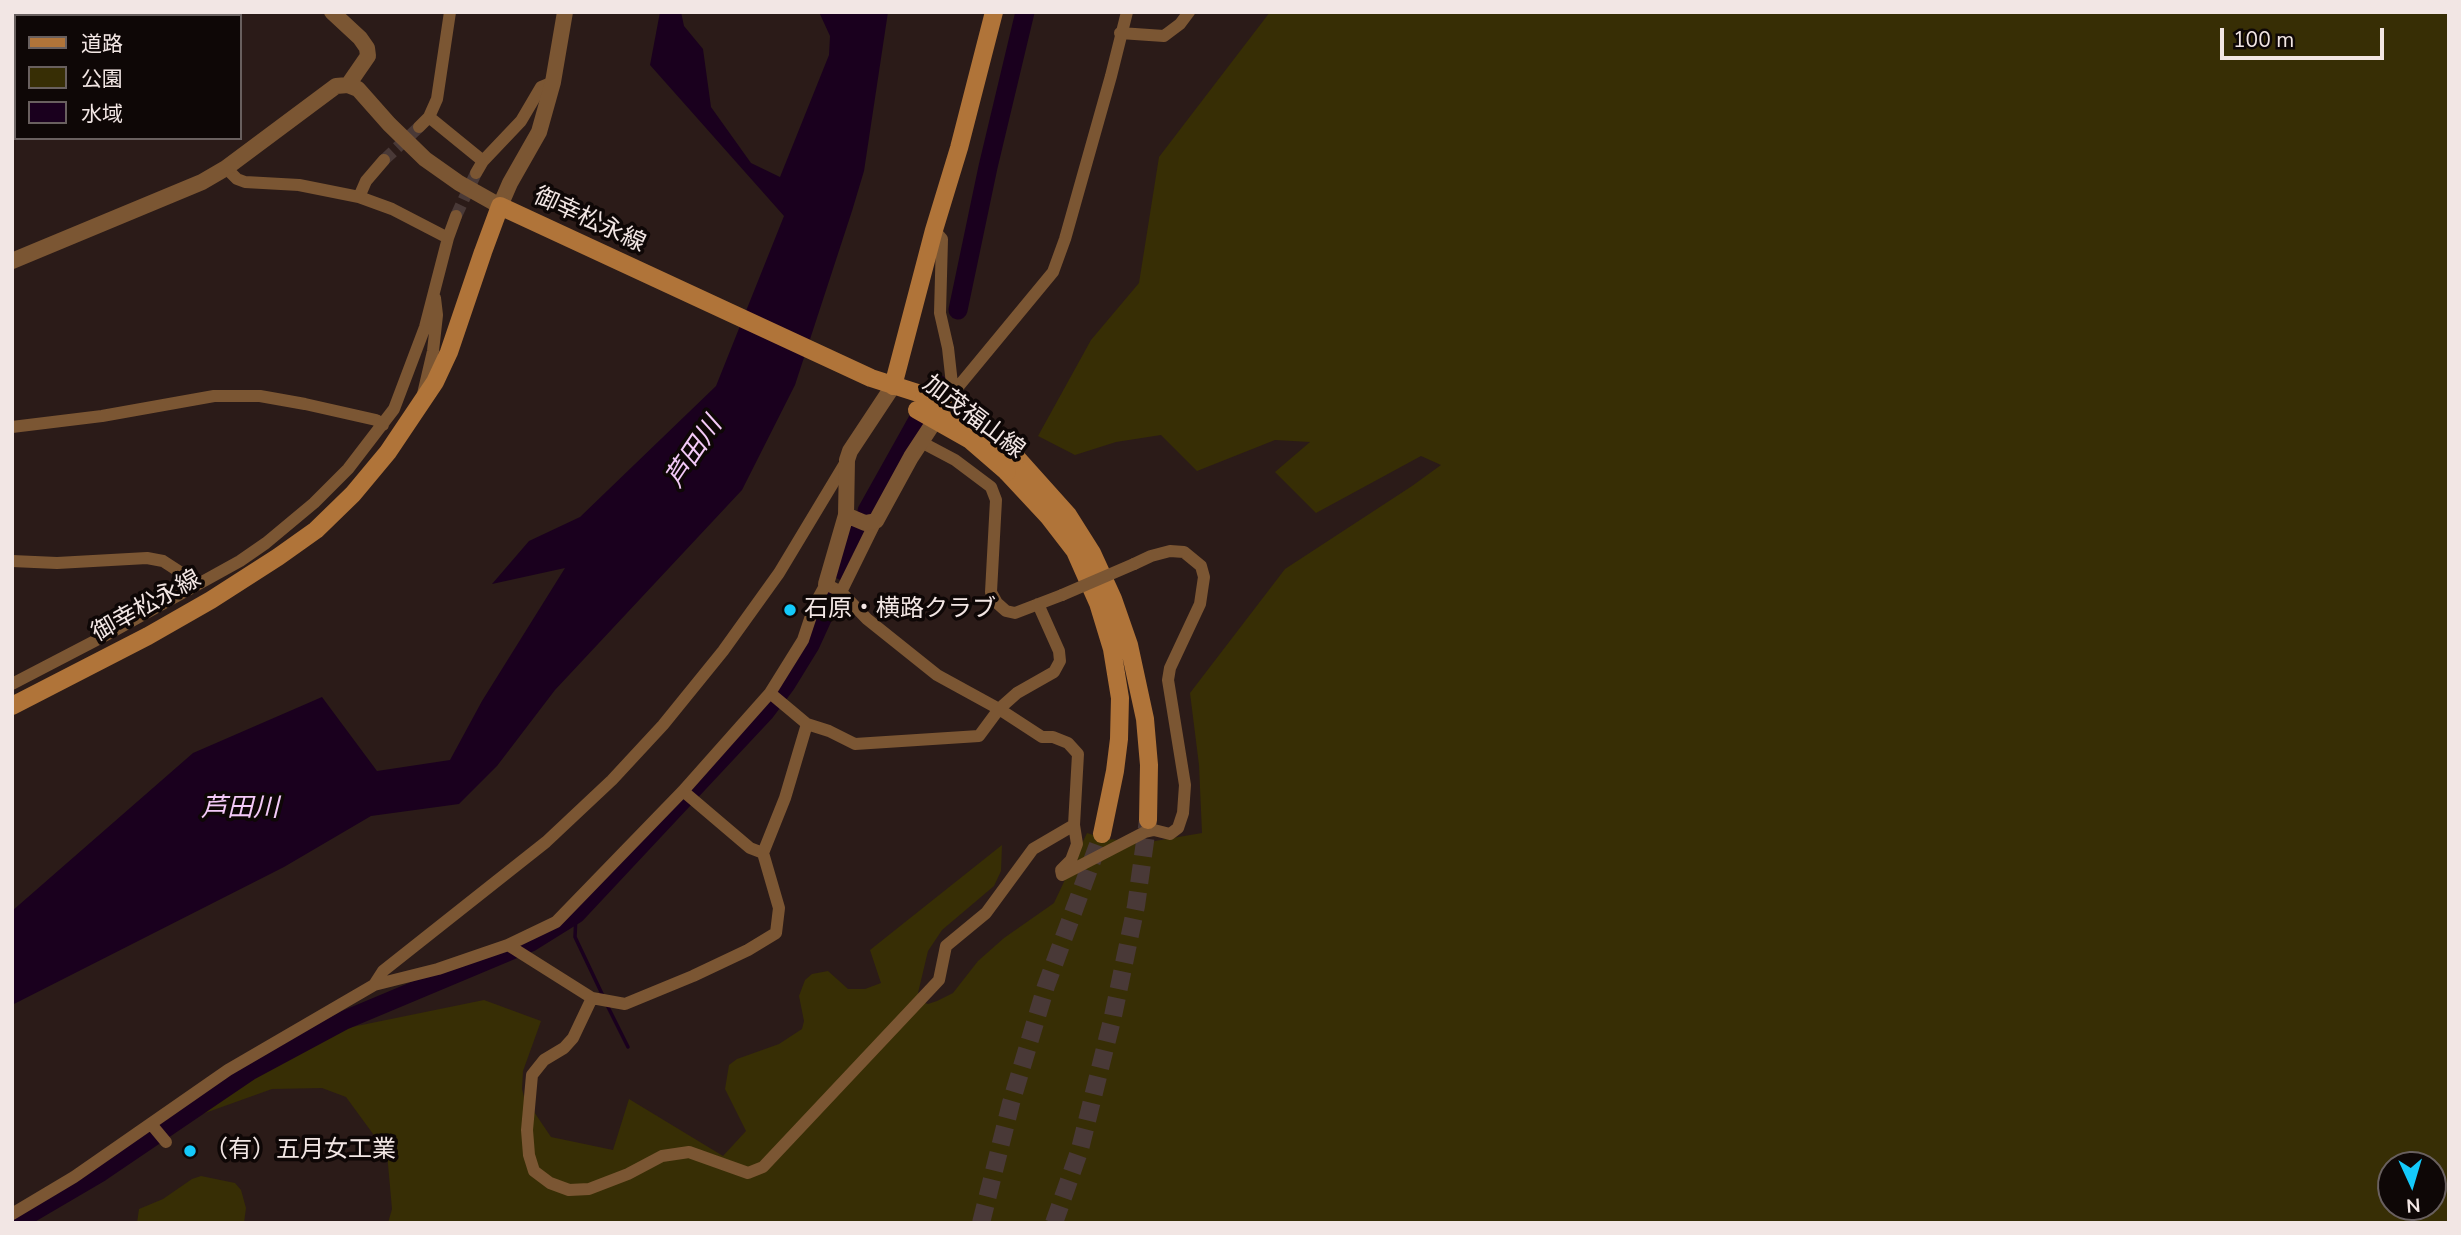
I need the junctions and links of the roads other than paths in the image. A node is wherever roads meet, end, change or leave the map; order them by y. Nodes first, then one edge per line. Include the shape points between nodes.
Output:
1 (332, 12) edge
2 (450, 12) edge
3 (565, 12) edge
4 (994, 12) edge
5 (1127, 12) edge
6 (1189, 12) edge
7 (1120, 33) junction
8 (552, 82) junction
9 (348, 85) junction
10 (429, 117) junction
11 (419, 127) tunnel mouth
12 (384, 160) tunnel mouth
13 (483, 161) junction
14 (226, 168) junction
15 (476, 173) tunnel mouth
16 (359, 197) junction
17 (500, 206) junction
18 (456, 216) tunnel mouth
19 (934, 230) junction
20 (448, 237) junction
21 (12, 261) edge
22 (434, 290) junction
23 (893, 386) junction
24 (953, 393) junction
25 (419, 408) junction
26 (383, 425) junction
27 (12, 427) edge
28 (921, 442) junction
29 (848, 460) junction
30 (1012, 464) junction
31 (846, 515) junction
32 (876, 522) junction
33 (278, 557) junction
34 (12, 561) edge
35 (197, 584) junction
36 (833, 588) junction
37 (1038, 604) junction
38 (12, 684) edge
39 (774, 696) junction
40 (12, 706) edge
41 (999, 709) junction
42 (807, 724) junction
43 (683, 791) junction
44 (1148, 820) tunnel mouth
45 (1074, 825) junction
46 (1102, 834) tunnel mouth
47 (763, 853) junction
48 (508, 945) junction
49 (374, 985) junction
50 (601, 999) junction
51 (151, 1124) junction
52 (166, 1142) dead end
53 (12, 1214) edge

1 - 9 street via 367,48 368,56
2 - 10 street via 437,99
3 - 8 street
4 - 19 main road
5 - 7 street
6 - 7 street via 1164,36
7 - 24 street via 1053,272
8 - 13 street via 541,87 521,121
8 - 17 street via 539,132
9 - 14 street via 335,86
9 - 17 street via 358,89 425,159
10 - 11 street
10 - 13 street
12 - 16 street
13 - 15 street
14 - 16 street via 245,182 299,185
14 - 21 street via 164,199
16 - 20 street
17 - 23 main road, 御幸松永線
17 - 25 main road, 御幸松永線 via 450,352
18 - 20 street
19 - 23 main road
19 - 24 street via 942,239 940,313
20 - 22 street
22 - 25 street via 433,351
22 - 26 street via 409,370
23 - 29 street
23 - 30 main road, 加茂福山線, bridge
24 - 28 street
25 - 33 main road, 御幸松永線 via 353,494 316,530
26 - 27 street via 260,396 215,396
26 - 35 street via 314,503 266,543
28 - 32 street
28 - 37 street via 992,487 996,500 991,592 997,603 1015,613
29 - 31 street
29 - 49 street via 779,573 663,725 546,842 383,971
30 - 44 main road, 加茂福山線 via 1068,515 1113,599 1129,645 1145,719
30 - 46 main road, 加茂福山線 via 1075,551 1112,649 1120,698 1119,739
31 - 32 street
31 - 36 street
32 - 36 street
33 - 35 street via 259,559
33 - 40 main road, 御幸松永線 via 148,636
34 - 35 street via 147,558 163,561
35 - 38 street
36 - 39 street via 815,604 803,640
36 - 41 street via 937,675
37 - 41 street via 1060,661 1054,672
37 - 45 street, bridge via 1170,551 1184,552 1201,566 1204,577 1200,604 1168,680 1185,785 1184,813 1178,828 1170,834 1146,832 1062,875 1077,844
39 - 42 street
39 - 43 street
41 - 42 street via 979,736 855,744
41 - 45 street via 1042,737 1068,743 1078,754
42 - 47 street
43 - 47 street via 750,848
43 - 48 street via 556,922
45 - 50 street via 1033,849 986,913 946,946 939,980 763,1167 748,1173 689,1152 662,1156 589,1189 569,1190 534,1171 527,1130 532,1075 544,1059 564,1048
47 - 50 street via 779,908 776,933 640,1000 625,1004
48 - 49 street
48 - 50 street
49 - 51 street via 228,1070
51 - 52 street
51 - 53 street

